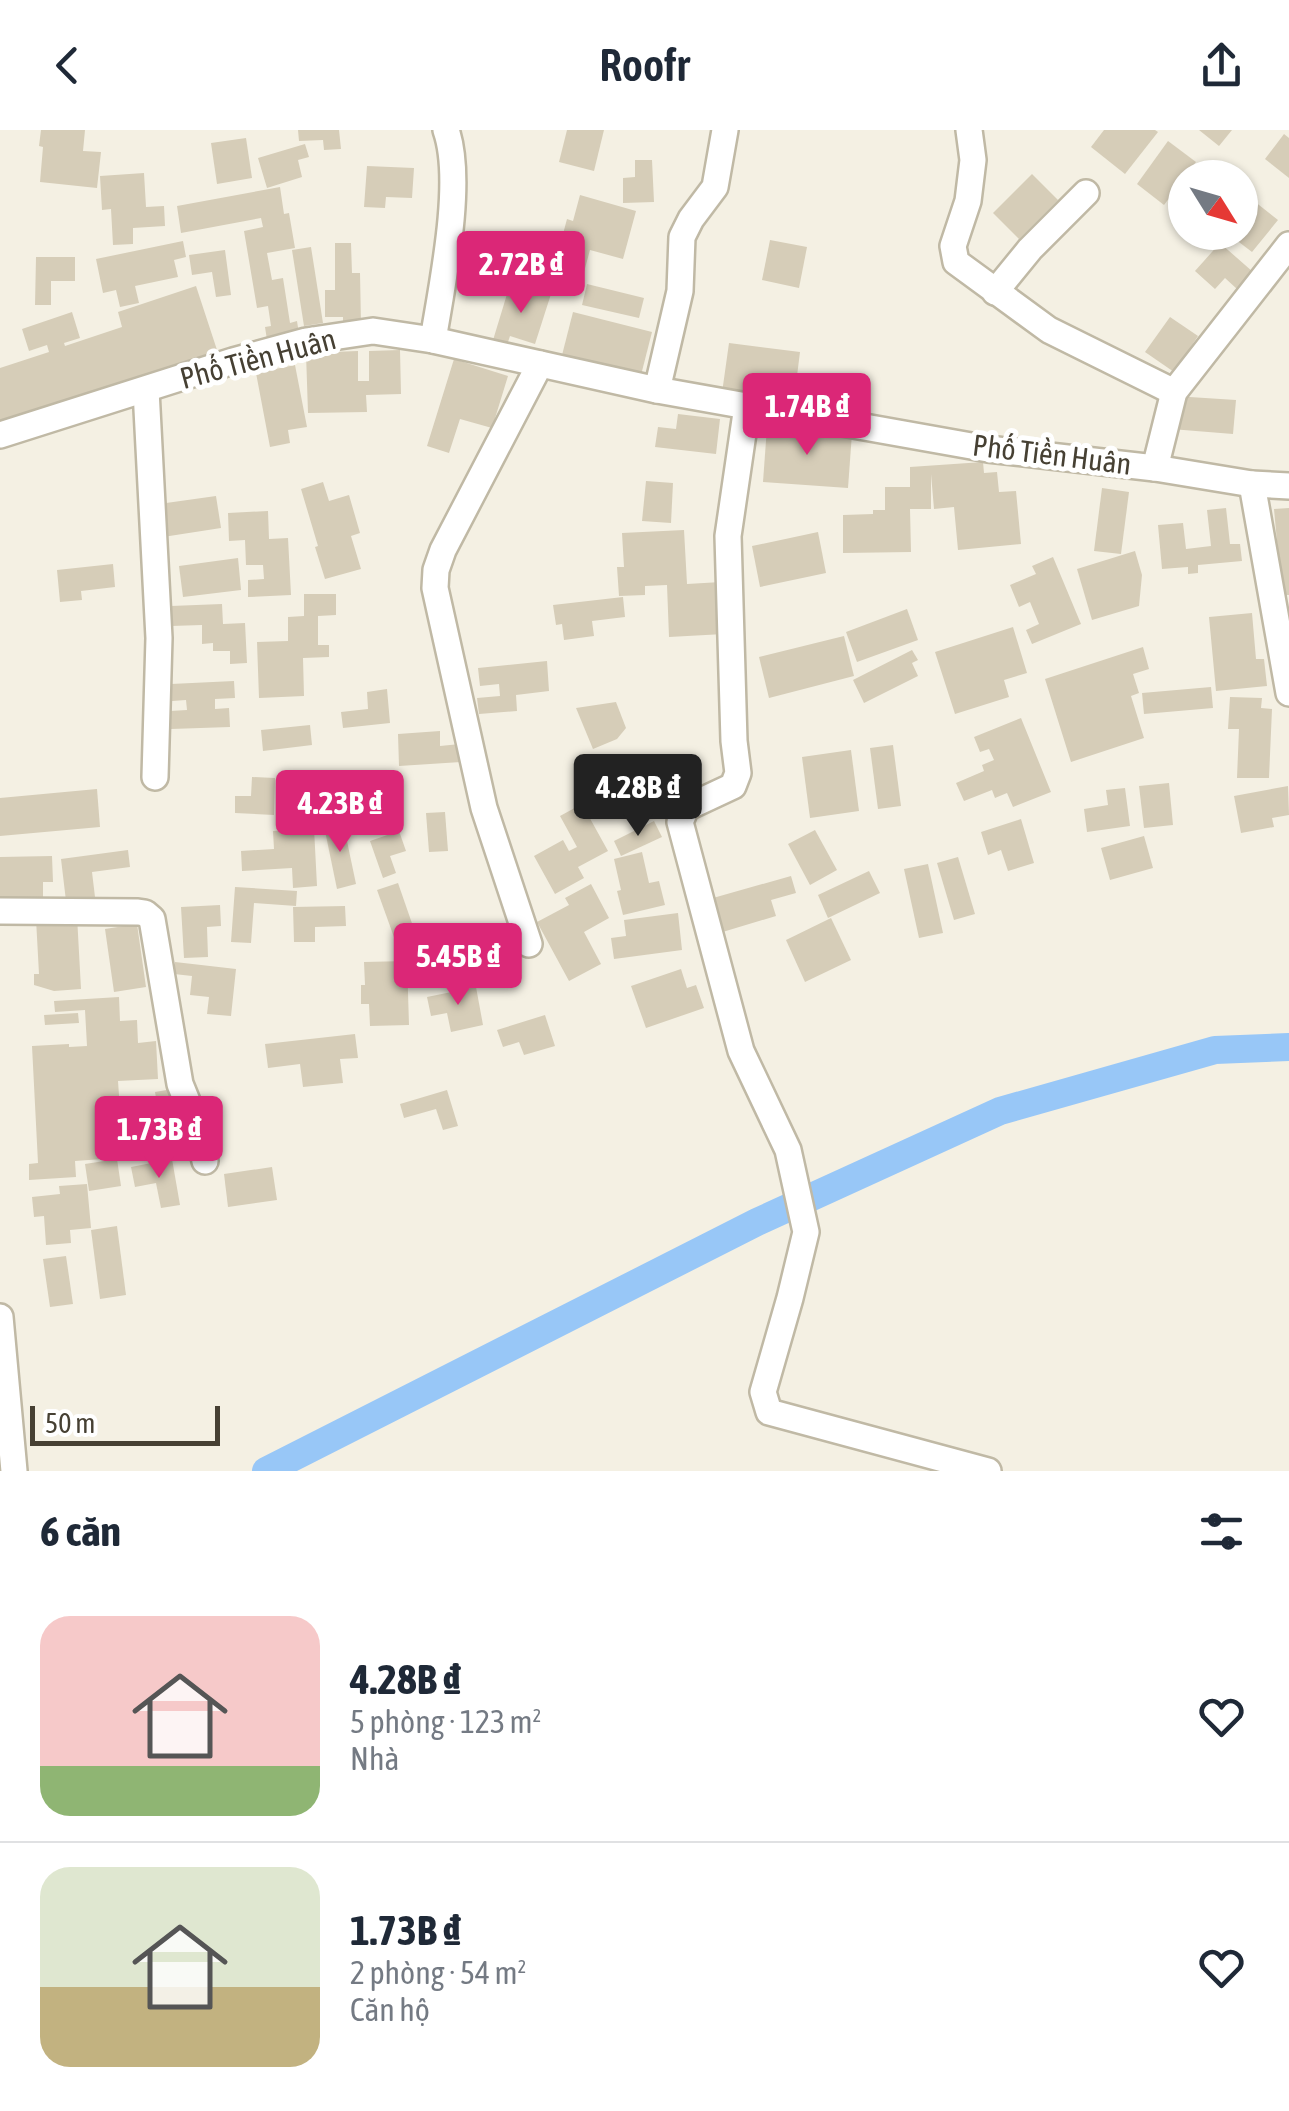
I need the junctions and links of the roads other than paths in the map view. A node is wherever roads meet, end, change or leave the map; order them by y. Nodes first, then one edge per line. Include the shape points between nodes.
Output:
1 (446, 130) edge
2 (725, 130) edge
3 (969, 130) edge
4 (1086, 193) dead end
5 (1289, 245) edge
6 (994, 292) junction
7 (433, 340) junction
8 (540, 364) junction
9 (146, 390) junction
10 (657, 390) junction
11 (1174, 392) junction
12 (747, 406) junction
13 (0, 435) edge
14 (1154, 468) junction
15 (1252, 484) junction
16 (1289, 486) edge
17 (1289, 693) edge
18 (155, 776) dead end
19 (0, 911) edge
20 (529, 944) dead end
21 (205, 1161) dead end
22 (0, 1317) edge
23 (14, 1471) edge
24 (988, 1471) edge

1 - 7 street via 453,156 450,213
2 - 10 street via 716,187 682,237 680,291
3 - 6 street via 968,201 953,246 956,262
4 - 6 street
5 - 11 street
6 - 11 street via 1049,330
7 - 8 street, Phố Tiền Huân
7 - 9 street, Phố Tiền Huân via 373,331 306,341
8 - 10 street, Phố Tiền Huân
8 - 20 street via 442,550 435,588 484,808
9 - 13 street, Phố Tiền Huân
9 - 18 street via 159,638
10 - 12 street, Phố Tiền Huân
11 - 14 street
12 - 14 street, Phố Tiền Huân via 988,449
12 - 24 street via 728,536 737,779 686,808 680,822 741,1051 788,1150 806,1232 763,1392 769,1412
14 - 15 street, Phố Tiền Huân
15 - 16 street, Phố Tiền Huân
15 - 17 street
19 - 21 street via 149,915 180,1084
22 - 23 street

